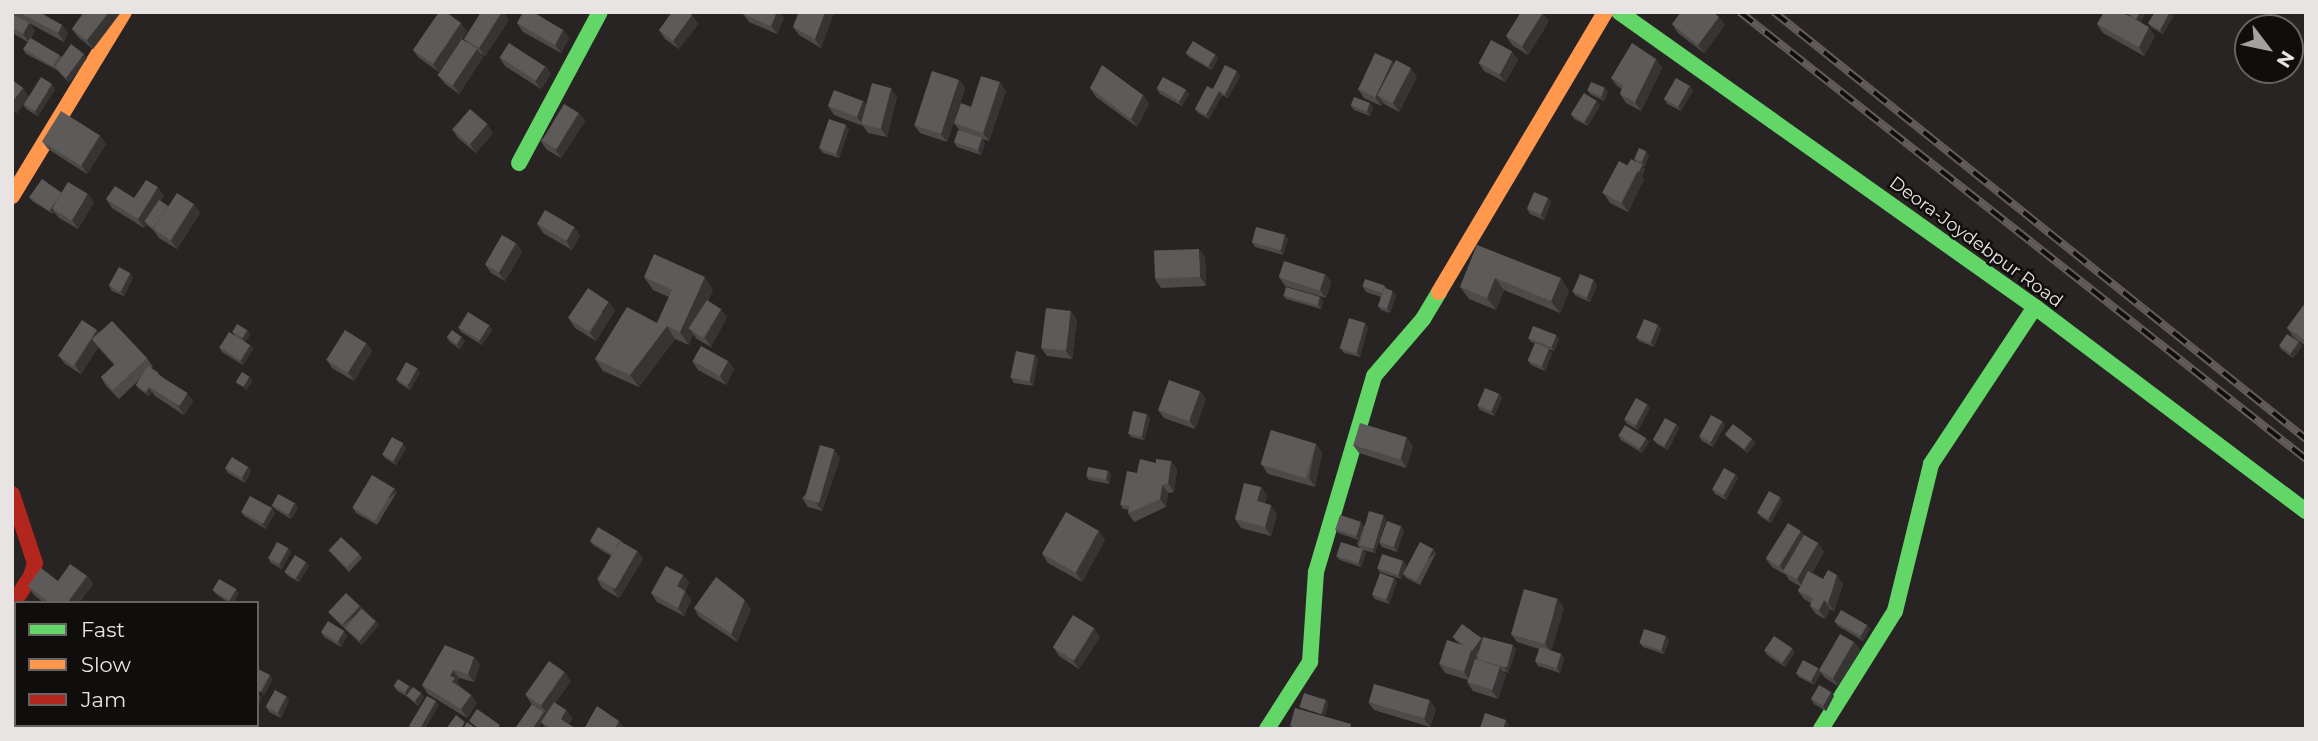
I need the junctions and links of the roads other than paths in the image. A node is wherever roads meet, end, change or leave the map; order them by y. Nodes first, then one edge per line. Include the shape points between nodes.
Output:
1 (124, 12) edge
2 (600, 12) edge
3 (1605, 12) edge
4 (1619, 12) edge
5 (519, 163) dead end
6 (12, 196) edge
7 (2035, 307) junction
8 (12, 494) edge
9 (2306, 511) edge
10 (15, 601) edge
11 (1267, 729) edge
12 (1821, 729) edge

1 - 6 street
2 - 5 street
3 - 11 street via 1423,319 1374,376 1316,572 1310,662
4 - 7 street, Deora-Joydebpur Road
7 - 9 street, Deora-Joydebpur Road
7 - 12 street via 1931,464 1895,611
8 - 10 street via 35,563

